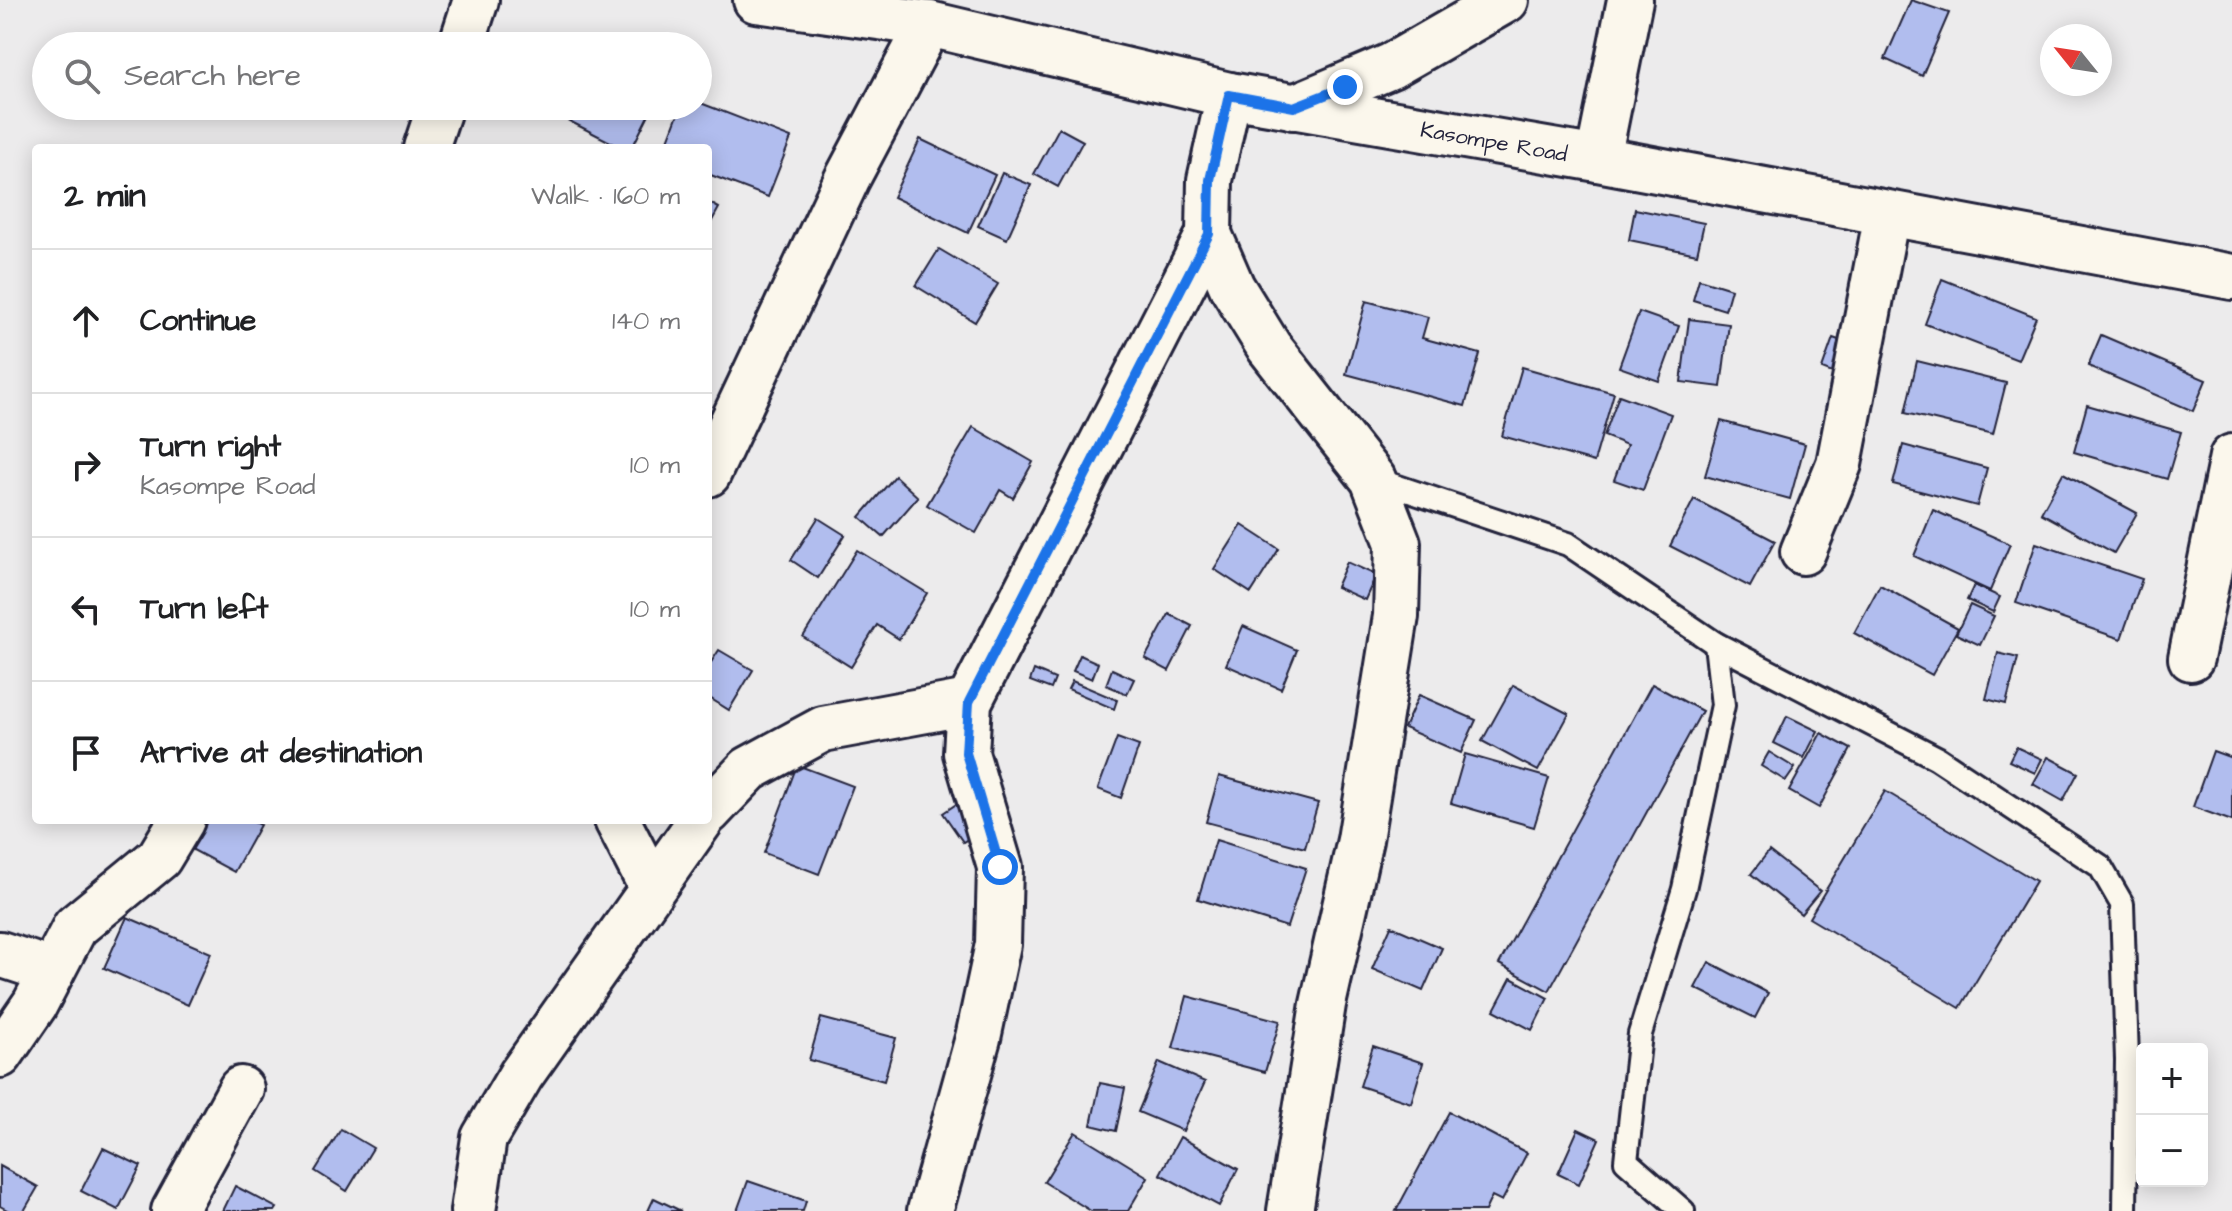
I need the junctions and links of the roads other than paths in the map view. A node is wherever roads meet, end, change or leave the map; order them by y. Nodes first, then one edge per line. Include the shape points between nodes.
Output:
1 (476, 0) edge
2 (756, 0) edge
3 (1506, 0) edge
4 (1630, 0) edge
5 (929, 24) junction
6 (466, 32) edge
7 (1229, 95) junction
8 (1294, 107) junction
9 (435, 120) edge
10 (427, 144) edge
11 (1598, 159) junction
12 (1887, 214) junction
13 (1209, 234) junction
14 (2232, 277) edge
15 (2232, 457) edge
16 (712, 466) edge
17 (1373, 479) junction
18 (1803, 552) dead end
19 (1716, 644) junction
20 (2191, 658) dead end
21 (969, 702) junction
22 (712, 808) edge
23 (180, 824) edge
24 (619, 824) edge
25 (698, 824) edge
26 (652, 888) junction
27 (0, 954) edge
28 (52, 971) junction
29 (0, 1055) edge
30 (241, 1089) dead end
31 (174, 1211) edge
32 (473, 1211) edge
33 (930, 1211) edge
34 (1290, 1211) edge
35 (1683, 1211) edge
36 (2125, 1211) edge

1 - 6 street
2 - 5 street, Kasompe Road
3 - 8 street via 1391,66
4 - 11 street
5 - 7 street, Kasompe Road
5 - 16 street via 847,179
7 - 8 street, Kasompe Road
7 - 13 street via 1210,180
8 - 11 street, Kasompe Road
9 - 10 street
11 - 12 street, Kasompe Road
12 - 14 street, Kasompe Road
12 - 18 street via 1839,464
13 - 17 street via 1232,287 1269,347
13 - 21 street
15 - 20 street
17 - 19 lane via 1568,544
17 - 34 street via 1398,543 1396,616
19 - 35 lane via 1723,705 1684,889 1640,1034 1626,1161
19 - 36 lane via 1937,758 2100,866 2122,904
21 - 22 street via 823,729 749,769
21 - 33 street via 966,753 1000,867 998,944 971,1067
23 - 28 street via 159,858 75,927
24 - 26 street
25 - 26 street
26 - 32 street via 521,1075 484,1138
27 - 28 street
28 - 29 street
30 - 31 street

